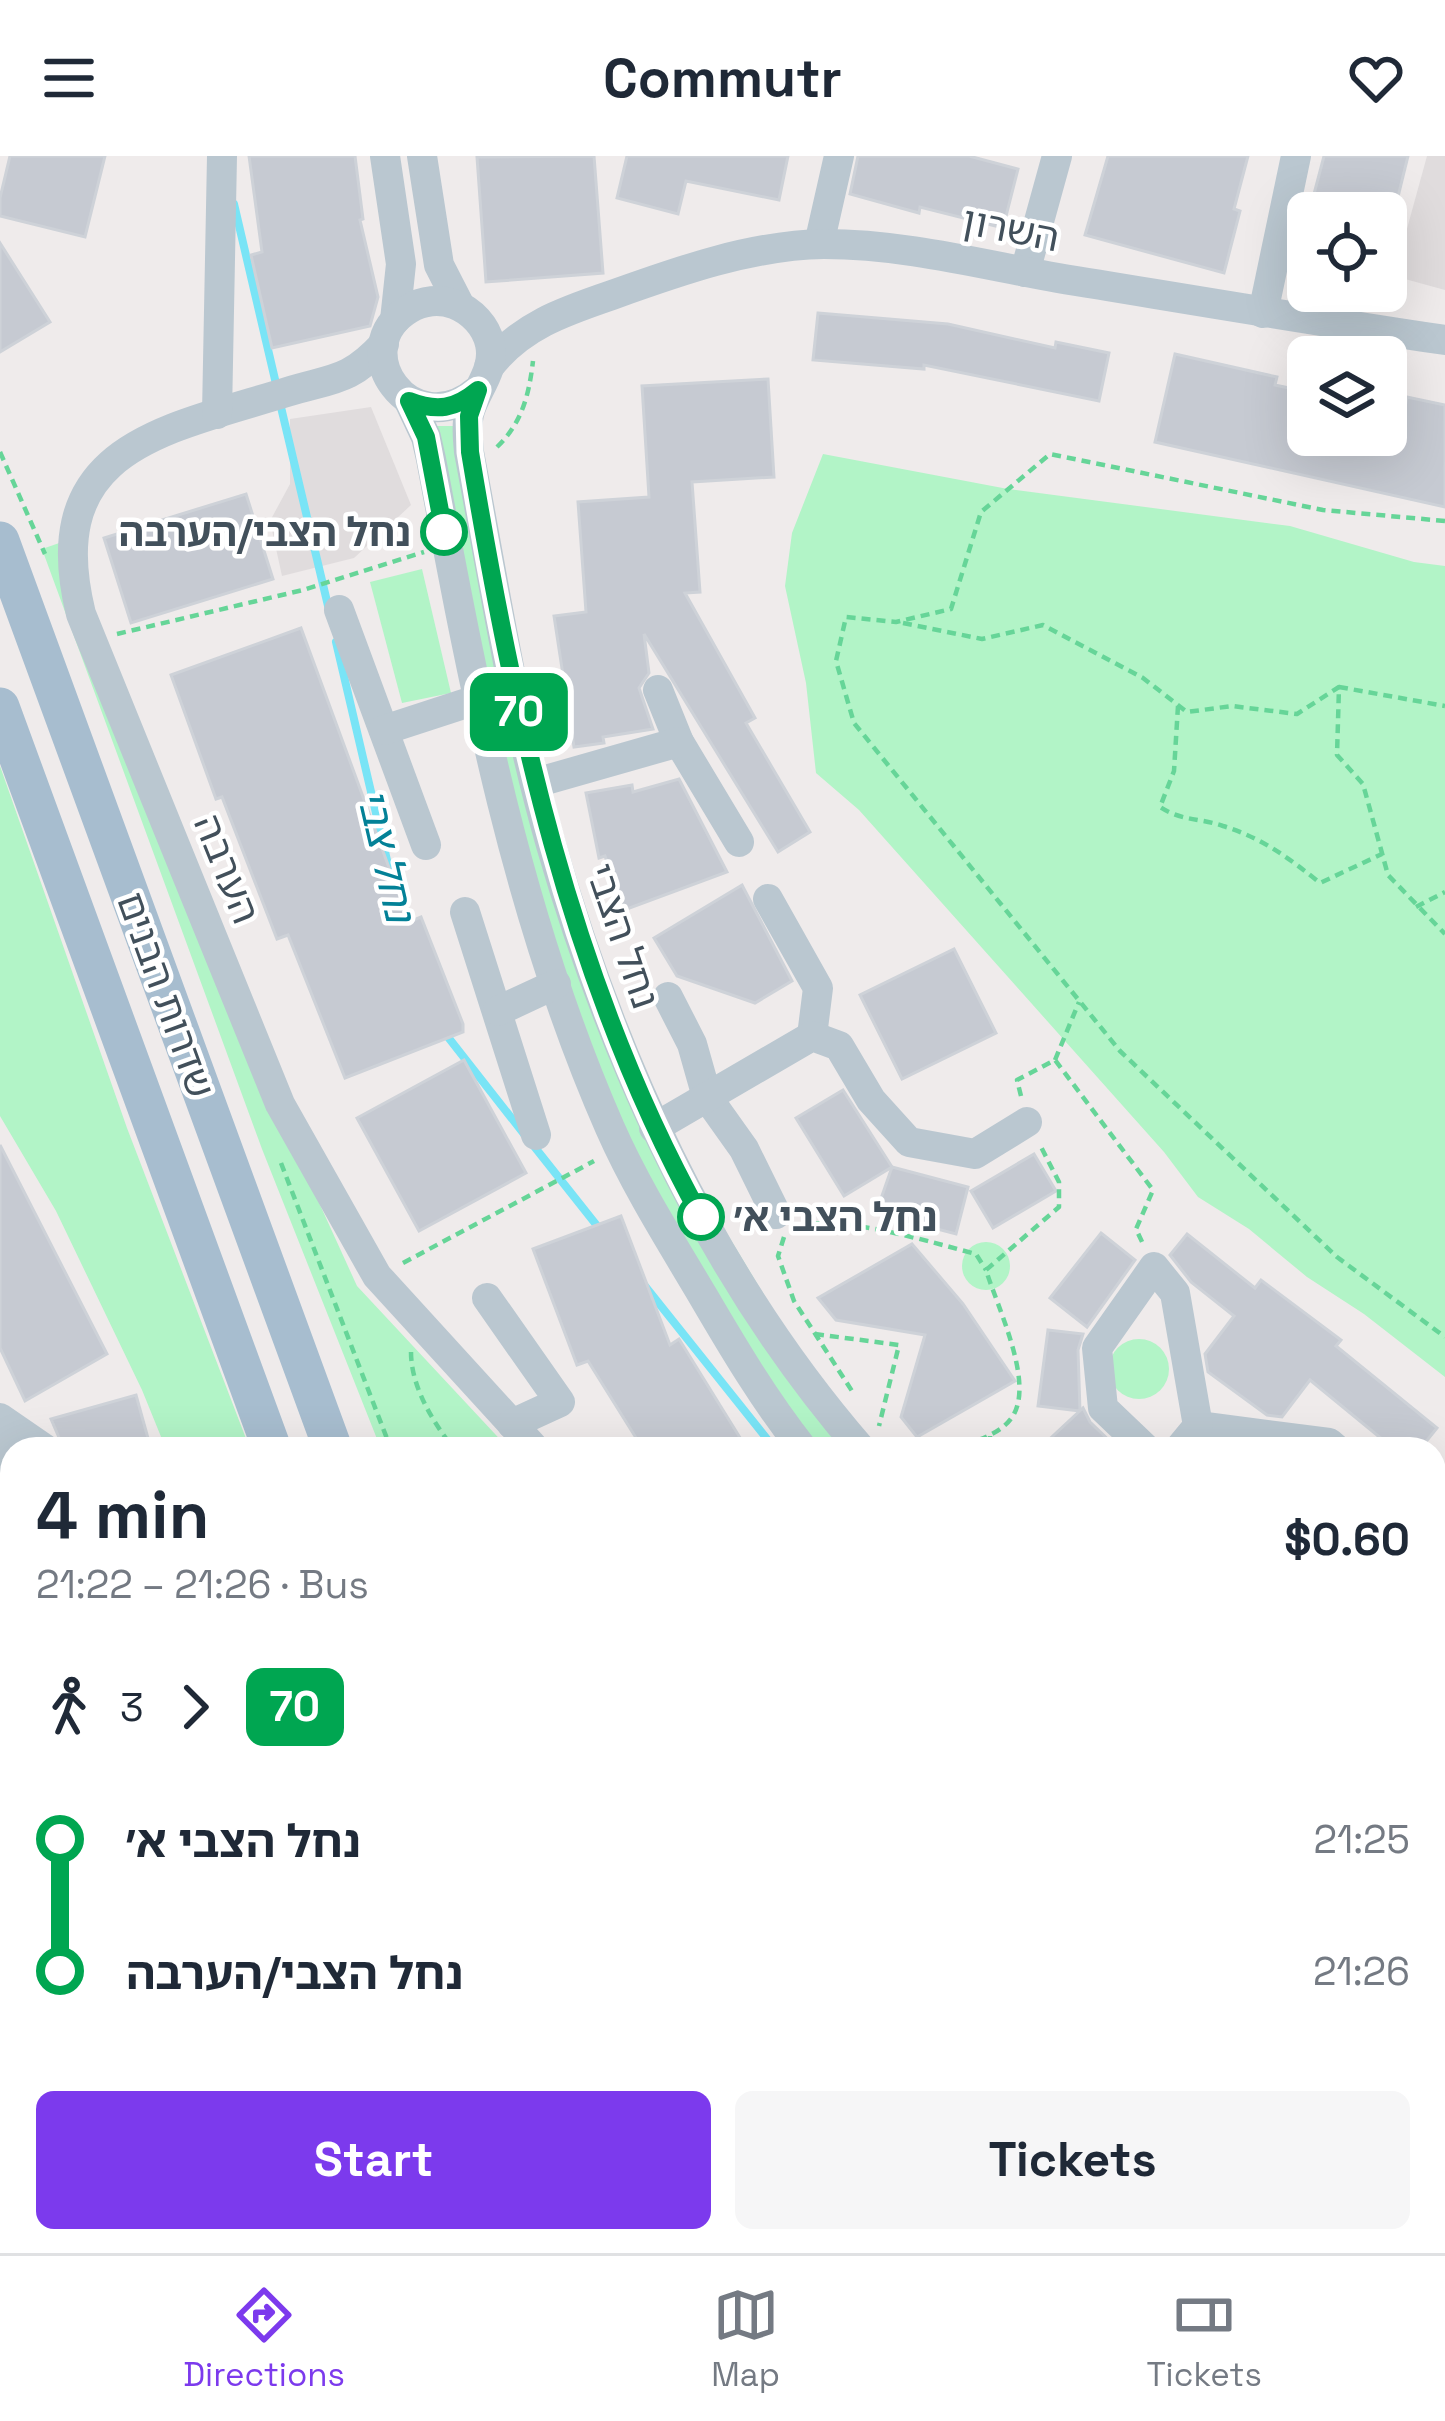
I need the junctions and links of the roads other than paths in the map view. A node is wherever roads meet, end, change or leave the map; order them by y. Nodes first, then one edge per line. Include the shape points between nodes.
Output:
1 (222, 156) edge
2 (385, 156) edge
3 (422, 156) edge
4 (838, 156) edge
5 (1057, 156) edge
6 (1296, 156) edge
7 (819, 244) junction
8 (1025, 272) junction
9 (568, 310) junction
10 (467, 311) junction
11 (1263, 313) junction
12 (390, 332) junction
13 (1445, 340) edge
14 (483, 379) junction
15 (310, 385) junction
16 (402, 396) junction
17 (217, 414) junction
18 (0, 541) edge
19 (339, 610) dead end
20 (658, 690) dead end
21 (476, 700) junction
22 (0, 707) edge
23 (384, 730) junction
24 (679, 742) junction
25 (535, 783) junction
26 (739, 842) dead end
27 (426, 844) dead end
28 (768, 898) dead end
29 (465, 912) dead end
30 (556, 984) junction
31 (668, 997) dead end
32 (498, 1011) junction
33 (812, 1036) junction
34 (706, 1097) junction
35 (1028, 1122) road end
36 (654, 1128) junction
37 (536, 1135) dead end
38 (791, 1219) road end
39 (487, 1298) dead end
40 (0, 1418) edge
41 (512, 1424) junction
42 (28, 1437) edge
43 (268, 1437) edge
44 (329, 1437) edge
45 (524, 1437) edge
46 (793, 1437) edge
47 (865, 1437) edge
48 (1133, 1437) edge
49 (1188, 1437) edge

1 - 17 street
2 - 12 street via 401,264
3 - 10 street via 439,265
4 - 7 street
5 - 8 street
6 - 11 street
7 - 8 street, השרון via 911,248
7 - 9 street, השרון via 692,268
8 - 11 street, השרון
9 - 10 street, השרון via 528,317
9 - 14 street, השרון via 514,338
10 - 12 street via 431,301 406,310
10 - 14 street via 490,344
11 - 13 street, השרון
12 - 15 street, הערבה via 346,378
12 - 16 street via 386,375
14 - 16 street via 465,401 443,409
14 - 25 street, נחל הצבי via 467,432
15 - 16 street, הערבה via 374,385
15 - 17 street, הערבה
16 - 21 street, נחל הצבי via 426,437
17 - 41 street, הערבה via 151,437 98,477 80,506 70,554 81,614 280,1104 377,1276
18 - 44 main road, שדרות הבנים
19 - 23 street
20 - 24 street
21 - 23 street
21 - 30 street, נחל הצבי
22 - 43 main road, שדרות הבנים
23 - 27 street
24 - 25 street
24 - 26 street
25 - 36 street, נחל הצבי via 585,952
28 - 33 street via 818,988
29 - 32 street
30 - 32 street
30 - 46 street, נחל הצבי via 620,1148
31 - 34 street
32 - 37 street
33 - 34 street
33 - 35 street via 838,1046 909,1142 975,1154
34 - 36 street
34 - 38 street
36 - 47 street, נחל הצבי via 759,1314
39 - 41 street via 560,1402
40 - 42 street
41 - 45 street, הערבה
48 - 49 street via 1103,1408 1097,1348 1154,1267 1175,1293

